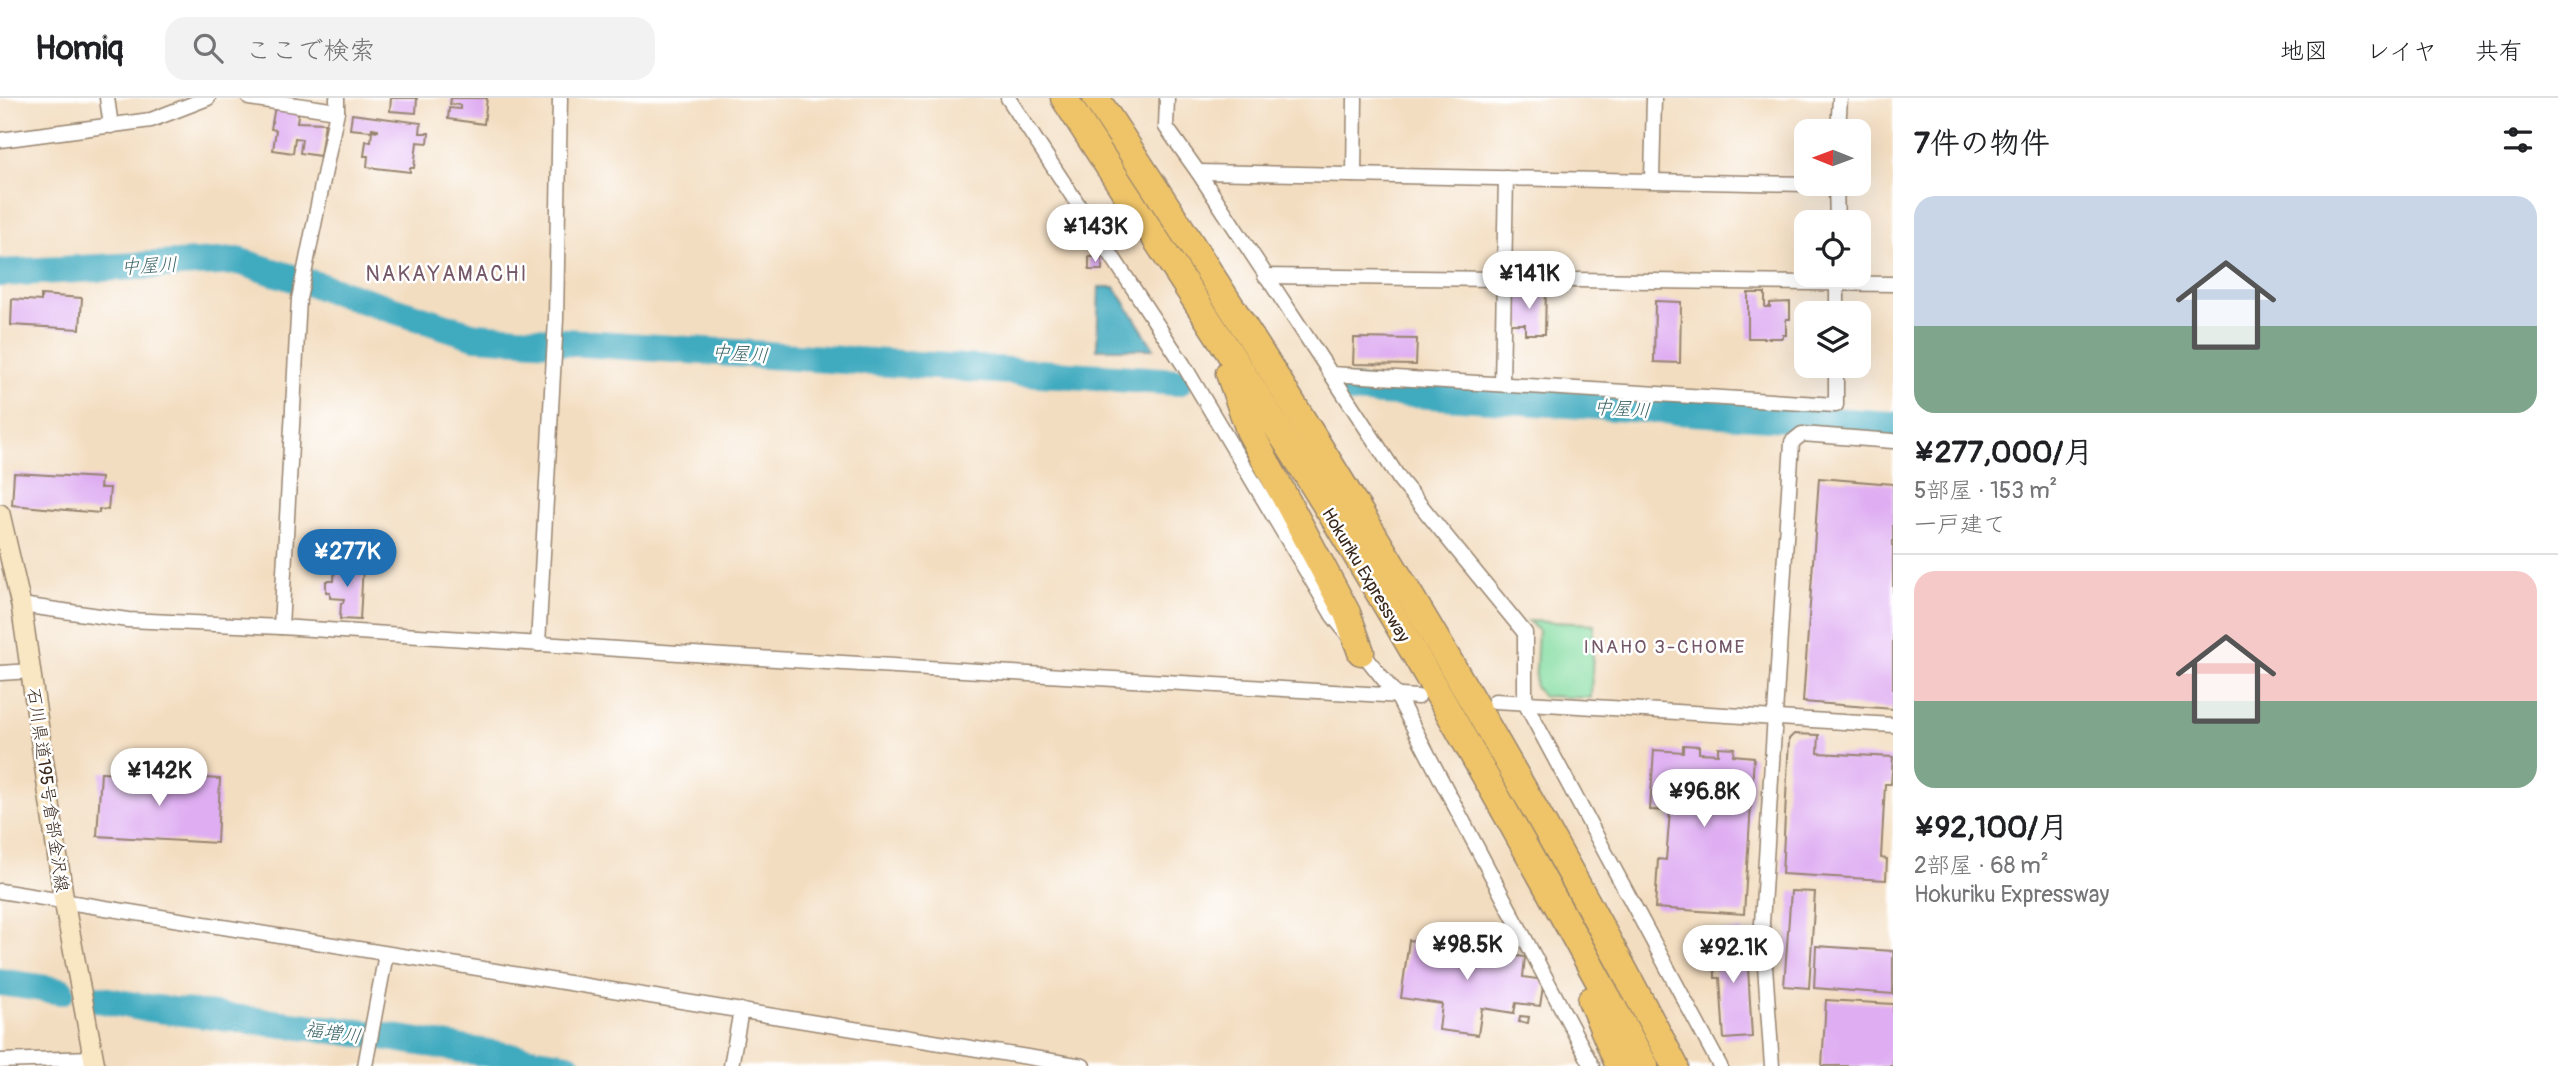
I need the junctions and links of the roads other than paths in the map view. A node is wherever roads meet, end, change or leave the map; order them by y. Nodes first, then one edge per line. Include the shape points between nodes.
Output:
1 (107, 98) edge
2 (208, 98) edge
3 (249, 98) edge
4 (560, 98) edge
5 (1008, 98) edge
6 (1064, 98) edge
7 (1096, 98) edge
8 (1167, 98) edge
9 (1355, 98) edge
10 (1654, 98) edge
11 (1840, 98) edge
12 (337, 105) edge
13 (1839, 119) edge
14 (111, 126) junction
15 (0, 140) edge
16 (1198, 172) junction
17 (1354, 175) junction
18 (1506, 178) junction
19 (1652, 180) junction
20 (1794, 184) edge
21 (1265, 276) junction
22 (1504, 278) junction
23 (1794, 280) edge
24 (1871, 282) edge
25 (1893, 284) edge
26 (1213, 326) junction
27 (1331, 374) junction
28 (1836, 378) edge
29 (1502, 383) junction
30 (1893, 442) edge
31 (0, 514) edge
32 (13, 597) edge
33 (1391, 615) junction
34 (281, 627) junction
35 (538, 644) junction
36 (1361, 652) junction
37 (31, 671) junction
38 (0, 673) edge
39 (1397, 696) junction
40 (1418, 697) dead end
41 (1495, 701) dead end
42 (1525, 703) junction
43 (1775, 719) junction
44 (1893, 725) edge
45 (0, 891) edge
46 (64, 901) junction
47 (386, 954) junction
48 (741, 1010) junction
49 (0, 1060) edge
50 (94, 1062) edge
51 (365, 1066) edge
52 (731, 1066) edge
53 (1083, 1066) edge
54 (1592, 1066) edge
55 (1619, 1066) edge
56 (1645, 1066) edge
57 (1675, 1066) edge
58 (1720, 1066) edge
59 (1772, 1066) edge

1 - 14 street
2 - 14 street via 151,120
3 - 12 street
4 - 35 street via 556,319
5 - 36 street via 1183,364 1333,617
6 - 26 highway, Hokuriku Expressway
7 - 57 highway, Hokuriku Expressway via 1414,601 1526,793
8 - 16 street via 1166,127
9 - 17 street
10 - 19 street
11 - 13 street
12 - 34 street via 299,299
14 - 15 street
16 - 17 street
16 - 21 street
17 - 18 street
18 - 19 street
18 - 22 street
19 - 20 street
21 - 22 street
21 - 27 street
22 - 23 street
22 - 29 street
24 - 25 street
26 - 33 highway, Hokuriku Expressway
26 - 36 highway via 1249,430 1347,613
27 - 29 street
27 - 42 street via 1399,480 1525,633
28 - 29 street via 1836,405
30 - 43 street via 1802,434 1792,442
31 - 32 main road, 石川県道195号倉部金沢線
32 - 34 street via 128,620
32 - 37 main road, 石川県道195号倉部金沢線
33 - 55 highway via 1420,678 1555,922
33 - 56 highway, Hokuriku Expressway
34 - 35 street
35 - 39 street
36 - 39 street
37 - 38 street
37 - 46 main road, 石川県道195号倉部金沢線
39 - 40 street
39 - 54 street
41 - 42 street
42 - 43 street
42 - 58 street
43 - 44 street
43 - 59 street via 1762,937
45 - 46 street
46 - 47 street
46 - 50 main road, 石川県道195号倉部金沢線
47 - 48 street
47 - 51 street
48 - 52 street
48 - 53 street
49 - 50 street

